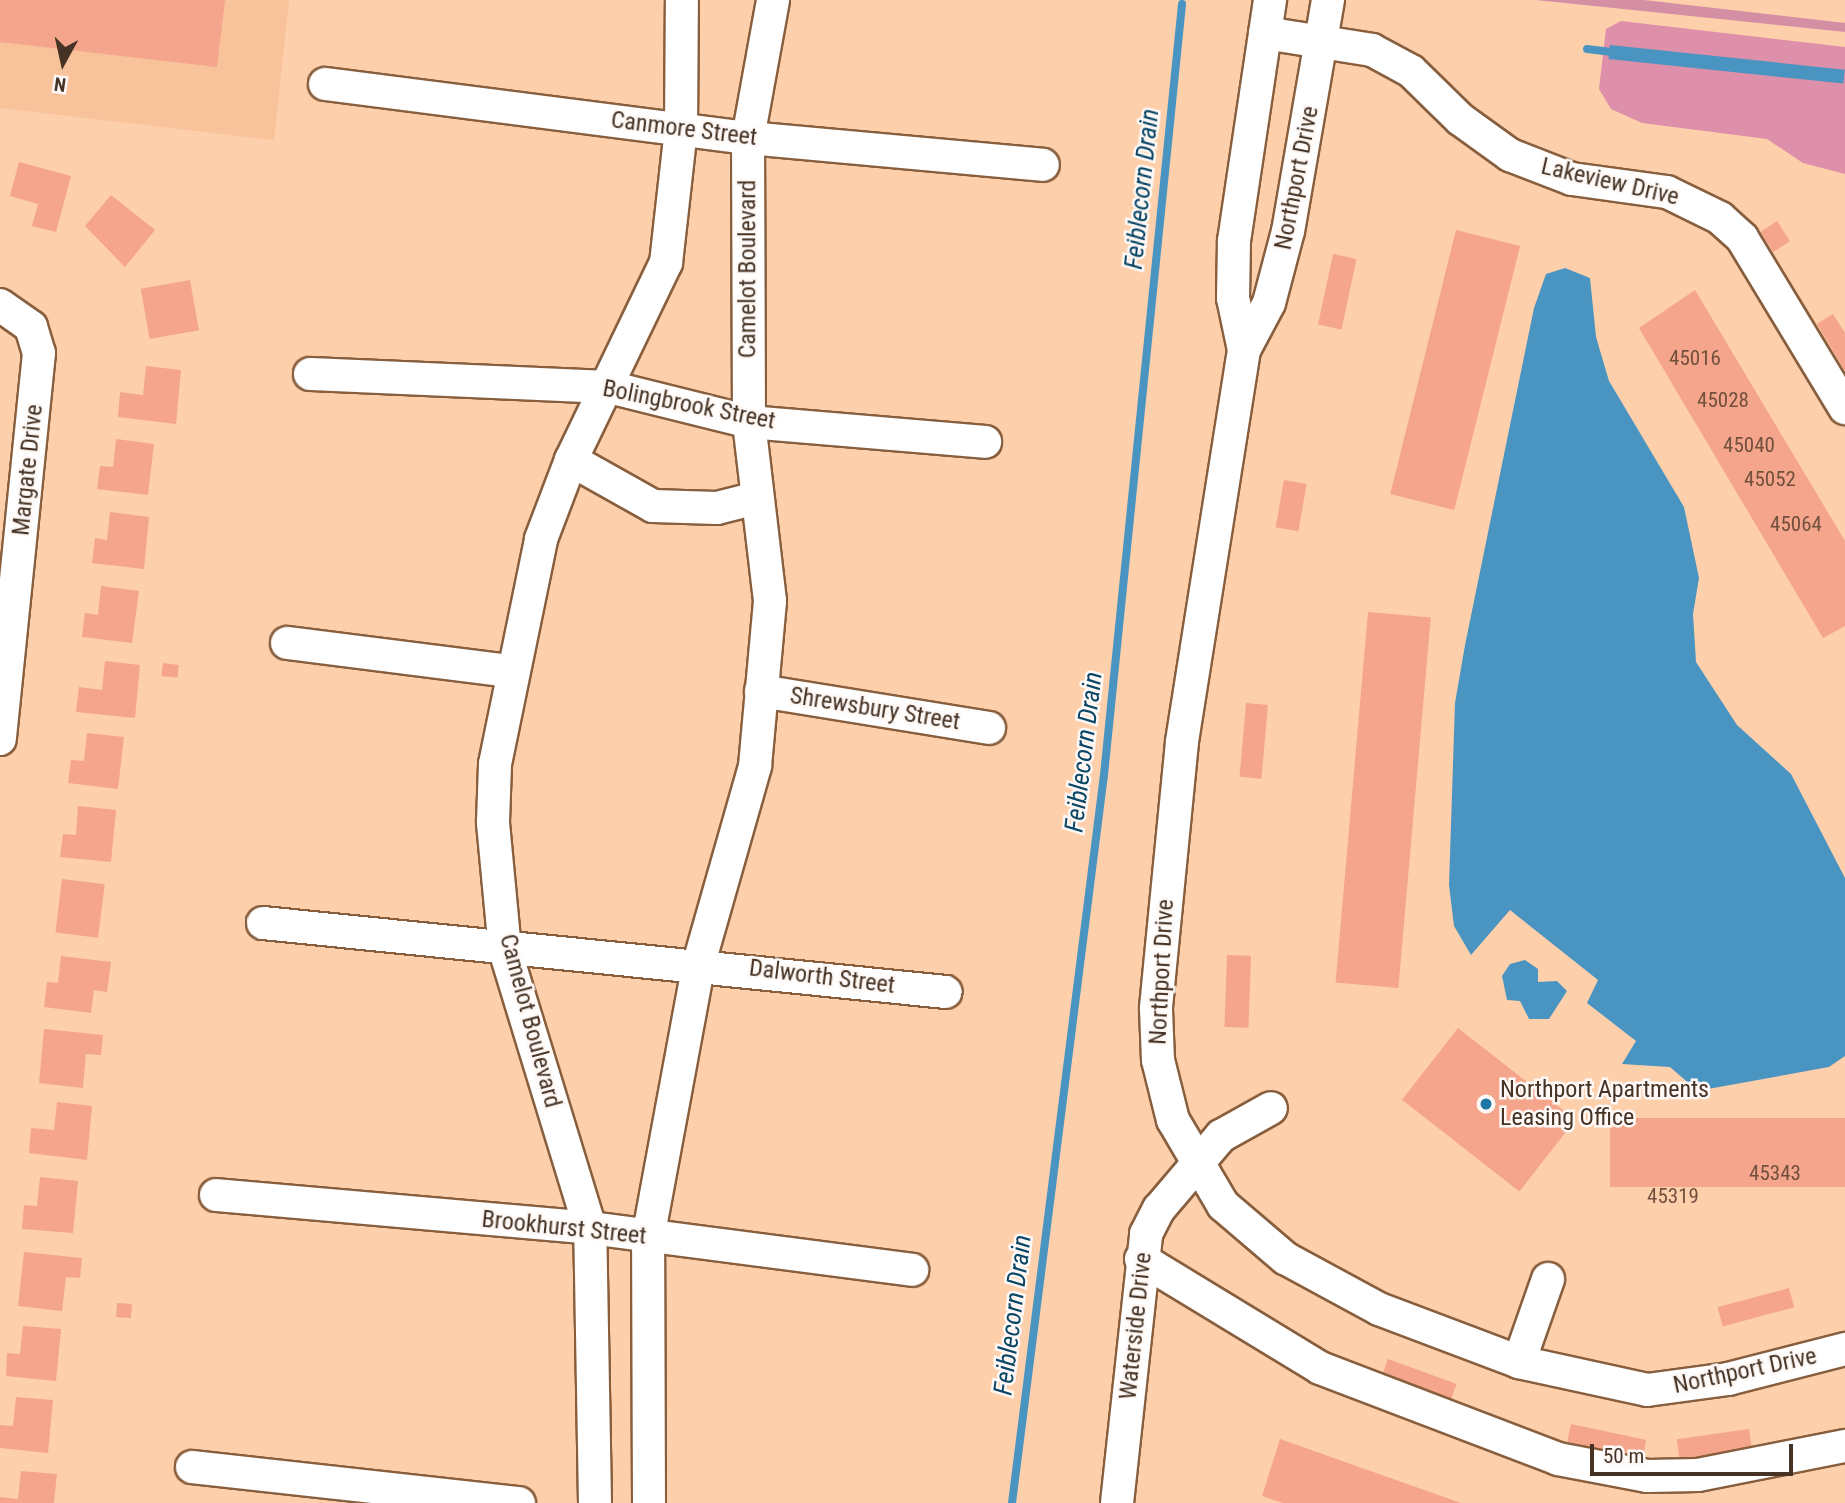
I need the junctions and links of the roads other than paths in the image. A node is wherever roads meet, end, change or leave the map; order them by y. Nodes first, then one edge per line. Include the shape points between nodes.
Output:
1 (682, 0) edge
2 (774, 0) edge
3 (1270, 0) edge
4 (1328, 0) edge
5 (1265, 33) junction
6 (1322, 40) junction
7 (325, 84) dead end
8 (681, 130) junction
9 (748, 138) junction
10 (1043, 165) dead end
11 (0, 305) edge
12 (1244, 350) junction
13 (310, 374) dead end
14 (610, 387) junction
15 (1845, 408) edge
16 (749, 422) junction
17 (985, 442) dead end
18 (571, 460) junction
19 (757, 498) junction
20 (288, 643) dead end
21 (510, 671) junction
22 (761, 691) junction
23 (989, 727) dead end
24 (0, 739) edge
25 (263, 923) dead end
26 (505, 950) junction
27 (699, 963) junction
28 (946, 992) dead end
29 (1271, 1108) dead end
30 (1194, 1164) junction
31 (216, 1195) dead end
32 (590, 1228) junction
33 (648, 1237) junction
34 (1141, 1259) junction
35 (912, 1270) dead end
36 (1548, 1279) dead end
37 (1845, 1349) edge
38 (1519, 1362) junction
39 (1845, 1446) edge
40 (192, 1466) dead end
41 (519, 1503) edge
42 (595, 1503) edge
43 (649, 1503) edge
44 (1117, 1503) edge

1 - 8 street, Camelot Boulevard
2 - 9 street, Camelot Boulevard
3 - 5 street, Northport Drive
4 - 6 street, Northport Drive
5 - 6 street, Lakeview Drive
5 - 12 street, Northport Drive via 1234,240 1233,298
6 - 12 street, Northport Drive via 1288,231 1269,303
6 - 15 street, Lakeview Drive via 1393,59 1484,139 1544,171 1667,192 1720,218 1742,238
7 - 8 street, Canmore Street
8 - 9 street, Canmore Street
8 - 14 street, Camelot Boulevard via 666,263
9 - 10 street, Canmore Street
9 - 16 street, Camelot Boulevard
11 - 24 street, Margate Drive via 31,327 39,353
12 - 30 street, Northport Drive via 1182,742 1156,1009 1164,1089
13 - 14 street, Bolingbrook Street
14 - 16 street, Bolingbrook Street
14 - 18 street, Camelot Boulevard
16 - 17 street, Bolingbrook Street
16 - 19 street, Camelot Boulevard
18 - 19 street via 653,506 717,508
18 - 21 street, Camelot Boulevard via 541,539
19 - 22 street, Camelot Boulevard via 770,601
20 - 21 street
21 - 26 street, Camelot Boulevard via 493,822
22 - 23 street, Shrewsbury Street
22 - 27 street, Camelot Boulevard via 755,765
25 - 26 street
26 - 27 street
26 - 32 street, Camelot Boulevard
27 - 28 street, Dalworth Street
27 - 33 street, Camelot Boulevard
29 - 30 street, Waterside Drive via 1221,1136
30 - 34 street, Waterside Drive via 1159,1209
30 - 38 street, Northport Drive via 1223,1205 1285,1258 1379,1309
31 - 32 street, Brookhurst Street
32 - 33 street, Brookhurst Street
32 - 42 street, Camelot Boulevard
33 - 35 street, Brookhurst Street
33 - 43 street, Camelot Boulevard
34 - 39 street via 1320,1368 1569,1462 1647,1476 1698,1475
34 - 44 street, Waterside Drive
36 - 38 street
37 - 38 street, Northport Drive via 1728,1379 1647,1390
40 - 41 street

